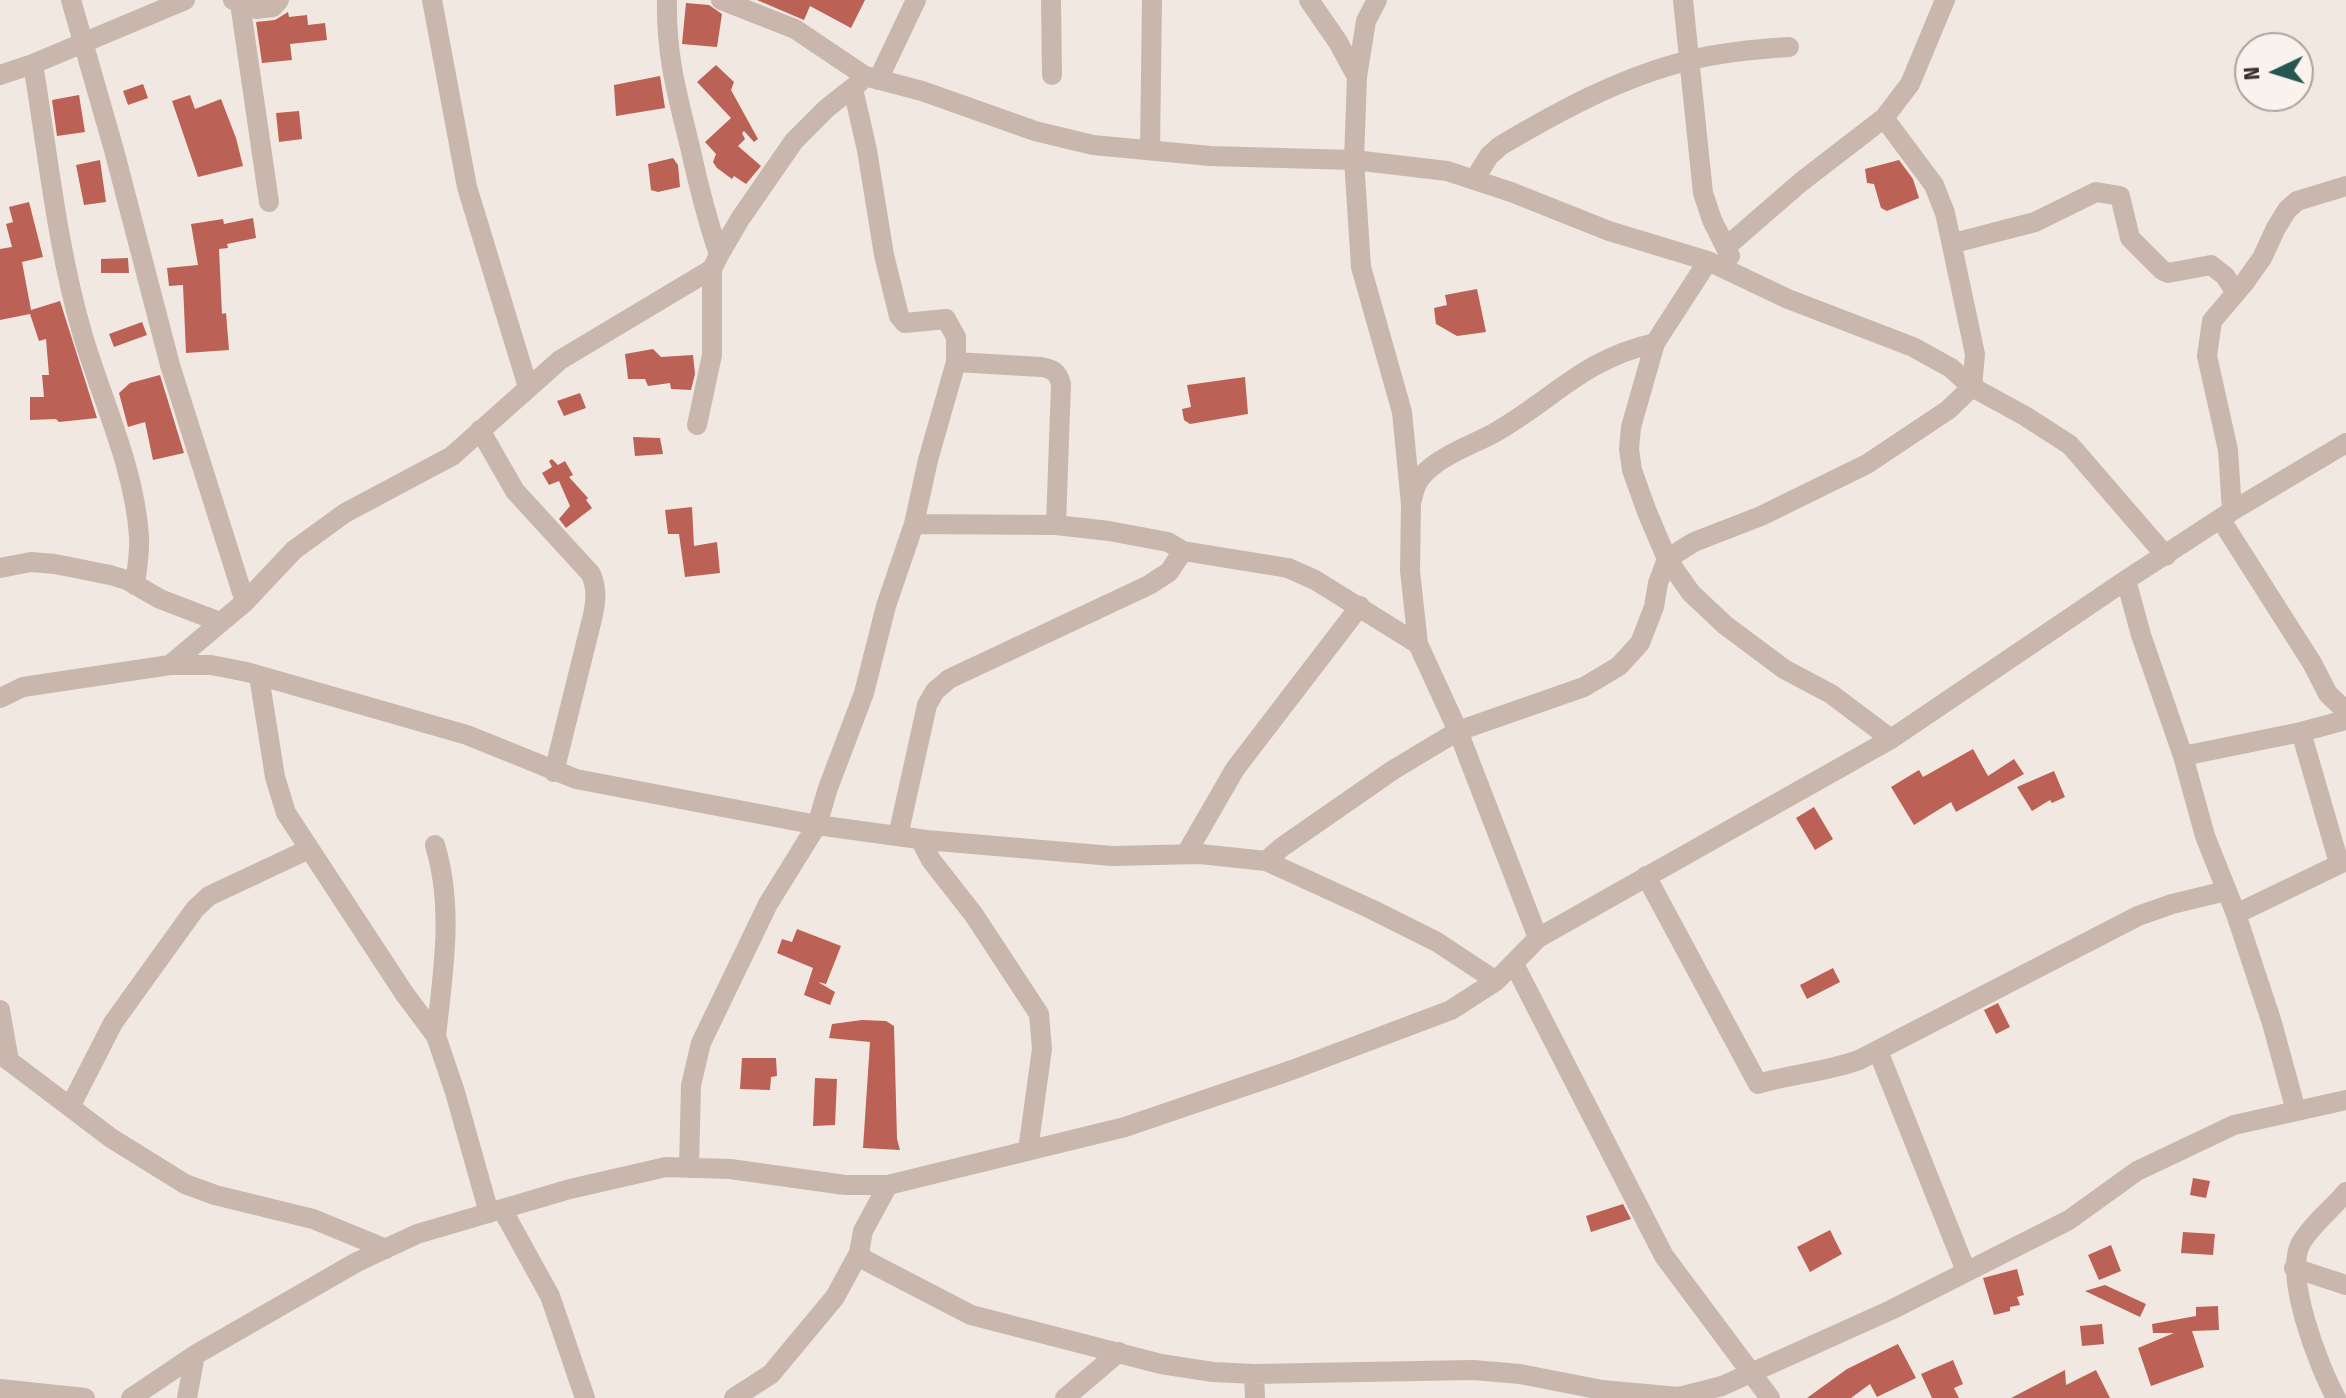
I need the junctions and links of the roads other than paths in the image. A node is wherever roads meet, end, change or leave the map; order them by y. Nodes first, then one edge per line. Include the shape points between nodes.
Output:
1 (71, 0) edge
2 (185, 0) edge
3 (279, 0) edge
4 (432, 0) edge
5 (667, 0) edge
6 (721, 0) edge
7 (916, 0) edge
8 (1051, 0) edge
9 (1152, 0) edge
10 (1309, 0) edge
11 (1377, 0) edge
12 (1683, 0) edge
13 (1945, 0) edge
14 (236, 2) edge
15 (85, 43) junction
16 (1789, 47) dead end
17 (1689, 60) junction
18 (33, 64) junction
19 (0, 75) edge
20 (1052, 75) dead end
21 (1357, 77) junction
22 (865, 82) junction
23 (1884, 118) junction
24 (1150, 150) junction
25 (1354, 160) junction
26 (1474, 180) junction
27 (2346, 186) edge
28 (269, 202) dead end
29 (1954, 243) junction
30 (1726, 247) junction
31 (1708, 261) junction
32 (715, 262) junction
33 (1739, 274) junction
34 (2236, 293) junction
35 (1655, 343) junction
36 (956, 362) junction
37 (528, 387) junction
38 (1972, 387) junction
39 (697, 425) dead end
40 (480, 430) junction
41 (2346, 443) edge
42 (1411, 504) junction
43 (2227, 516) junction
44 (914, 524) junction
45 (1056, 525) junction
46 (1183, 551) junction
47 (2166, 556) junction
48 (1667, 559) junction
49 (0, 568) edge
50 (2126, 580) junction
51 (135, 585) junction
52 (245, 602) junction
53 (1360, 606) junction
54 (220, 622) junction
55 (1418, 644) junction
56 (170, 665) junction
57 (259, 676) junction
58 (0, 698) edge
59 (2346, 711) edge
60 (2346, 720) edge
61 (1458, 731) junction
62 (2301, 732) junction
63 (1891, 739) junction
64 (2183, 756) junction
65 (554, 772) junction
66 (817, 825) junction
67 (898, 836) junction
68 (920, 839) junction
69 (435, 845) dead end
70 (309, 849) junction
71 (1186, 854) junction
72 (1266, 861) junction
73 (2342, 862) edge
74 (2217, 867) junction
75 (1646, 876) junction
76 (2226, 891) junction
77 (2198, 898) junction
78 (2236, 914) junction
79 (1538, 938) junction
80 (1514, 964) junction
81 (1496, 981) junction
82 (0, 1010) edge
83 (436, 1036) junction
84 (1878, 1051) junction
85 (4, 1058) edge
86 (2346, 1100) edge
87 (70, 1107) junction
88 (2296, 1111) junction
89 (1028, 1150) junction
90 (689, 1168) junction
91 (888, 1185) junction
92 (2346, 1192) edge
93 (496, 1211) junction
94 (386, 1249) junction
95 (859, 1253) junction
96 (2294, 1268) junction
97 (1966, 1271) junction
98 (2346, 1285) edge
99 (1119, 1352) junction
100 (195, 1355) junction
101 (1254, 1374) junction
102 (1751, 1374) junction
103 (0, 1389) edge
104 (85, 1398) edge
105 (131, 1398) edge
106 (187, 1398) edge
107 (585, 1398) edge
108 (734, 1398) edge
109 (1065, 1398) edge
110 (1255, 1398) edge
111 (1770, 1398) edge
112 (2336, 1398) edge

1 - 15 street
2 - 15 street
3 - 14 street via 273,7 256,9
4 - 37 street via 467,187
5 - 32 street via 671,71
6 - 22 street via 795,29
7 - 22 street
8 - 20 street
9 - 24 street
10 - 21 street
11 - 21 street via 1366,21
12 - 17 street
13 - 23 street via 1910,84
14 - 28 street
15 - 18 street
15 - 52 street via 170,365
16 - 17 street
17 - 26 street via 1617,84 1524,132 1489,156
17 - 30 street via 1703,193
18 - 19 street
18 - 51 street via 73,293 120,442 134,507 139,538
21 - 25 street
22 - 24 street via 922,91 1035,131 1093,145
22 - 32 street via 827,108 794,141
22 - 36 street via 867,150 899,316 905,323 946,319 956,337
23 - 29 street via 1934,185
23 - 30 street
24 - 25 street
25 - 26 street via 1447,171
25 - 42 street via 1361,267 1402,412
26 - 31 street via 1609,231
27 - 34 street via 2297,201 2287,210
29 - 34 street via 2035,222 2096,192 2112,193 2120,196 2130,238 2162,270 2211,265
29 - 38 street via 1975,354
30 - 33 street
31 - 33 street
31 - 35 street
32 - 37 street via 560,360
32 - 39 street via 712,355
33 - 38 street via 1788,299 1913,347
34 - 43 street via 2212,321 2207,356 2228,450
35 - 42 street via 1588,367 1494,433 1433,465 1415,483
35 - 48 street via 1629,449
36 - 44 street
36 - 45 street via 1041,367 1059,375
37 - 40 street
38 - 47 street via 2070,445
38 - 48 street via 1948,410 1867,464
40 - 52 street via 452,456 345,513 294,550
40 - 65 street via 515,491 596,585
41 - 43 street
42 - 55 street via 1410,571
43 - 47 street
43 - 59 street via 2328,694
44 - 45 street
44 - 66 street via 864,693
45 - 46 street via 1168,542
46 - 53 street via 1288,568
46 - 67 street via 1169,572 1149,585 949,679 935,691 927,705
47 - 50 street
48 - 61 street via 1640,643 1619,666 1584,687
48 - 63 street via 1691,593 1725,625
49 - 51 street via 55,564
50 - 63 street
50 - 64 street
51 - 54 street
52 - 54 street
53 - 55 street
53 - 71 street via 1235,769
54 - 56 street
55 - 61 street
56 - 57 street via 211,665
56 - 58 street via 23,687
57 - 65 street via 467,735
57 - 70 street via 275,777 286,813
60 - 62 street
61 - 72 street via 1393,770
61 - 79 street
62 - 64 street
62 - 73 street
63 - 75 street
64 - 74 street
65 - 66 street
66 - 67 street
66 - 90 street via 768,904 701,1043 691,1085
67 - 68 street
68 - 71 street via 1112,856
68 - 89 street via 1039,1014 1042,1049
69 - 83 street via 446,924
70 - 83 street
70 - 87 street via 209,896 195,909 113,1023
71 - 72 street
72 - 81 street via 1437,942
73 - 78 street
74 - 76 street
74 - 77 street
75 - 79 street
75 - 84 street via 1756,1083 1833,1069
76 - 77 street
76 - 78 street
77 - 84 street via 2138,916
78 - 88 street
79 - 80 street
80 - 81 street
80 - 102 street via 1664,1256
81 - 89 street via 1451,1010 1292,1070 1125,1127
82 - 85 street
83 - 93 street
84 - 97 street
85 - 87 street
86 - 88 street
87 - 94 street via 185,1184 313,1219
88 - 97 street via 2234,1125 2137,1171 2069,1220
89 - 91 street
90 - 91 street
90 - 93 street via 666,1167
91 - 95 street via 863,1231
92 - 96 street via 2300,1245
93 - 94 street via 417,1234
93 - 107 street via 550,1296
94 - 100 street
95 - 99 street via 971,1315
95 - 108 street via 835,1297 771,1374
96 - 98 street
96 - 112 street via 2321,1370
97 - 102 street
99 - 101 street via 1161,1364
99 - 109 street
100 - 105 street
100 - 106 street
101 - 102 street via 1473,1370 1679,1397
101 - 110 street
102 - 111 street
103 - 104 street

